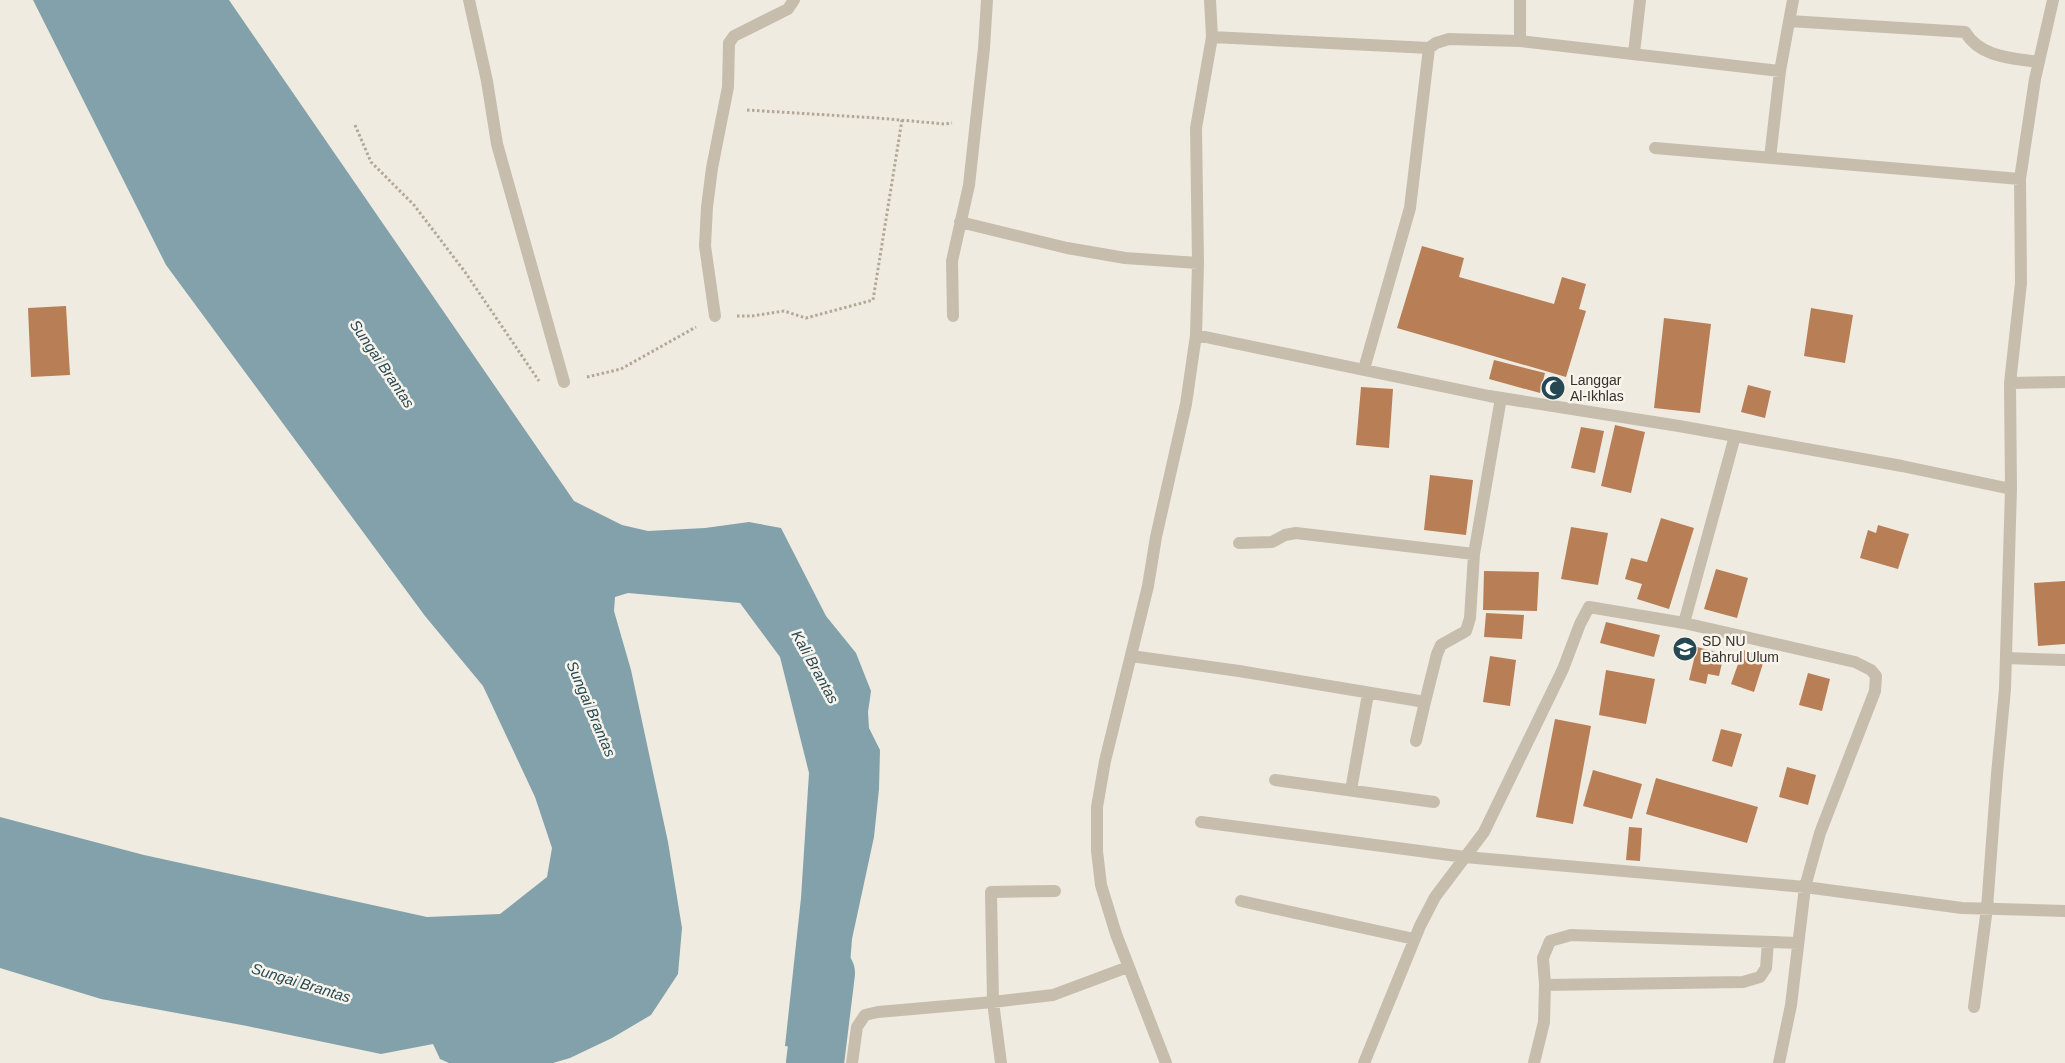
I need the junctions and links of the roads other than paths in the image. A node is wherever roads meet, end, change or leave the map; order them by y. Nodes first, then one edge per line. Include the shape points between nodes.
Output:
1 (468, 0) edge
2 (794, 0) edge
3 (987, 0) edge
4 (1210, 0) edge
5 (1520, 0) edge
6 (1640, 0) edge
7 (1793, 0) edge
8 (2053, 0) edge
9 (1789, 21) junction
10 (1212, 38) junction
11 (1520, 41) junction
12 (1429, 48) junction
13 (1634, 53) junction
14 (2039, 62) junction
15 (1780, 71) junction
16 (1655, 148) dead end
17 (1770, 158) junction
18 (2020, 179) junction
19 (960, 222) junction
20 (1198, 262) junction
21 (715, 316) road end
22 (953, 316) dead end
23 (1196, 335) junction
24 (1364, 369) junction
25 (564, 382) road end
26 (2065, 382) edge
27 (2010, 383) junction
28 (1501, 398) junction
29 (1735, 436) junction
30 (2011, 489) junction
31 (1239, 543) dead end
32 (1474, 554) junction
33 (1684, 622) junction
34 (1132, 656) junction
35 (2006, 658) junction
36 (2065, 660) edge
37 (1368, 694) junction
38 (1424, 702) junction
39 (1416, 741) dead end
40 (1275, 780) dead end
41 (1351, 790) junction
42 (1434, 802) dead end
43 (1201, 822) dead end
44 (1465, 857) junction
45 (1805, 886) junction
46 (1055, 891) dead end
47 (1241, 901) dead end
48 (1987, 908) junction
49 (2065, 911) edge
50 (1414, 939) junction
51 (1768, 942) junction
52 (1798, 943) junction
53 (1128, 967) junction
54 (1545, 984) junction
55 (993, 1002) junction
56 (1974, 1007) dead end
57 (852, 1063) edge
58 (1000, 1063) edge
59 (1166, 1063) edge
60 (1364, 1063) edge
61 (1534, 1063) edge
62 (1778, 1063) edge

1 - 25 street via 487,81 497,144
2 - 21 street via 788,9 730,40 728,86 712,168 705,246
3 - 19 street via 969,185
4 - 10 street
5 - 11 street
6 - 13 street
7 - 9 street
8 - 14 street
9 - 14 street via 1965,32 1987,53
9 - 15 street
10 - 12 street
10 - 20 street via 1196,128
11 - 12 street via 1449,39
11 - 13 street
12 - 24 street via 1410,208
13 - 15 street
14 - 18 street
15 - 17 street
16 - 17 street
17 - 18 street
18 - 27 street via 2021,283
19 - 20 street via 1067,248 1125,258
19 - 22 street via 952,261
20 - 23 street
23 - 24 street
23 - 34 street via 1186,404
24 - 28 street
26 - 27 street
27 - 30 street
28 - 29 street
28 - 32 street
29 - 30 street
29 - 33 street
30 - 35 street
31 - 32 street via 1272,542 1296,533
32 - 38 street via 1470,618 1466,631 1441,645
33 - 44 street via 1589,607 1563,669 1484,832
33 - 45 street via 1854,662 1872,670 1876,676 1875,691 1820,833
34 - 37 street
34 - 53 street via 1105,761 1097,807 1101,885
35 - 36 street
35 - 48 street
37 - 38 street
37 - 41 street
38 - 39 street
40 - 41 street
41 - 42 street
43 - 44 street
44 - 45 street
44 - 50 street via 1435,897
45 - 48 street via 1962,908
45 - 52 street
46 - 55 street via 991,892
47 - 50 street
48 - 49 street
48 - 56 street
50 - 60 street
51 - 52 street
51 - 54 street via 1766,968 1760,978 1743,982
51 - 54 street via 1571,935 1550,941 1544,958
52 - 62 street via 1791,1005
53 - 55 street via 1053,995
53 - 59 street
54 - 61 street via 1544,1022
55 - 57 street via 864,1015 857,1027
55 - 58 street

